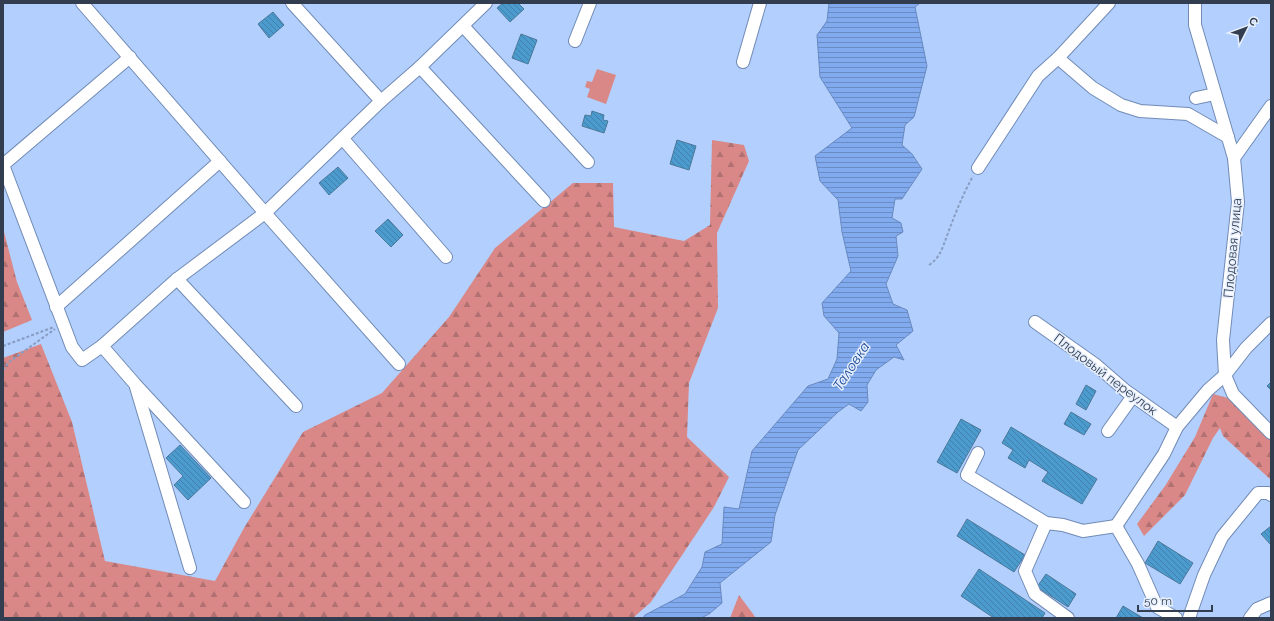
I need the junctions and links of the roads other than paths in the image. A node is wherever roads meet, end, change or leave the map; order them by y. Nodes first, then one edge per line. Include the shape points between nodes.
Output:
1 (82, 3) edge
2 (292, 3) edge
3 (486, 3) edge
4 (590, 3) edge
5 (760, 3) edge
6 (1109, 3) edge
7 (1195, 3) edge
8 (463, 26) junction
9 (575, 41) dead end
10 (130, 57) junction
11 (1058, 58) junction
12 (743, 62) dead end
13 (420, 67) junction
14 (1215, 94) junction
15 (1196, 98) dead end
16 (381, 101) junction
17 (1271, 106) edge
18 (1228, 137) junction
19 (343, 139) junction
20 (1234, 158) junction
21 (220, 161) junction
22 (588, 162) dead end
23 (978, 168) road end
24 (544, 201) dead end
25 (265, 213) junction
26 (446, 257) dead end
27 (178, 279) junction
28 (56, 307) junction
29 (1035, 322) dead end
30 (1271, 323) edge
31 (102, 346) junction
32 (399, 364) dead end
33 (1225, 375) junction
34 (135, 384) junction
35 (1133, 396) junction
36 (296, 406) dead end
37 (1177, 427) junction
38 (1108, 432) dead end
39 (1271, 433) edge
40 (978, 453) dead end
41 (1271, 495) edge
42 (244, 502) dead end
43 (1046, 523) junction
44 (1116, 526) junction
45 (190, 568) dead end
46 (1271, 603) edge
47 (1068, 618) edge
48 (1176, 618) edge
49 (1189, 618) edge
50 (1250, 618) edge

1 - 10 street
2 - 16 street
3 - 8 street
4 - 9 street
5 - 12 street
6 - 11 street
7 - 14 street, Плодовая улица via 1195,25
8 - 13 street
8 - 22 street
10 - 21 street
10 - 28 street via 3,165
11 - 18 street via 1093,88 1121,105 1140,111 1188,114
11 - 23 street via 1038,76
13 - 16 street
13 - 24 street
14 - 15 street
14 - 18 street, Плодовая улица
16 - 19 street
17 - 20 street
18 - 20 street, Плодовая улица
19 - 25 street
19 - 26 street
20 - 33 street, Плодовая улица via 1238,202 1223,340
21 - 25 street
21 - 28 street
25 - 27 street
25 - 32 street
27 - 31 street
27 - 36 street
28 - 31 street via 72,347 82,360
29 - 35 street, Плодовый переулок via 1096,365
30 - 33 street via 1246,348
31 - 34 street
33 - 37 street via 1208,390
33 - 39 street, Плодовая улица via 1233,394
34 - 42 street
34 - 45 street
35 - 37 street, Плодовый переулок
35 - 38 street
37 - 44 street via 1164,454
40 - 43 street via 967,475
41 - 49 street via 1258,493 1222,537 1204,575
43 - 44 street via 1084,531
43 - 47 street via 1025,571 1035,594
44 - 48 street via 1138,564 1157,607
46 - 50 street via 1257,609

